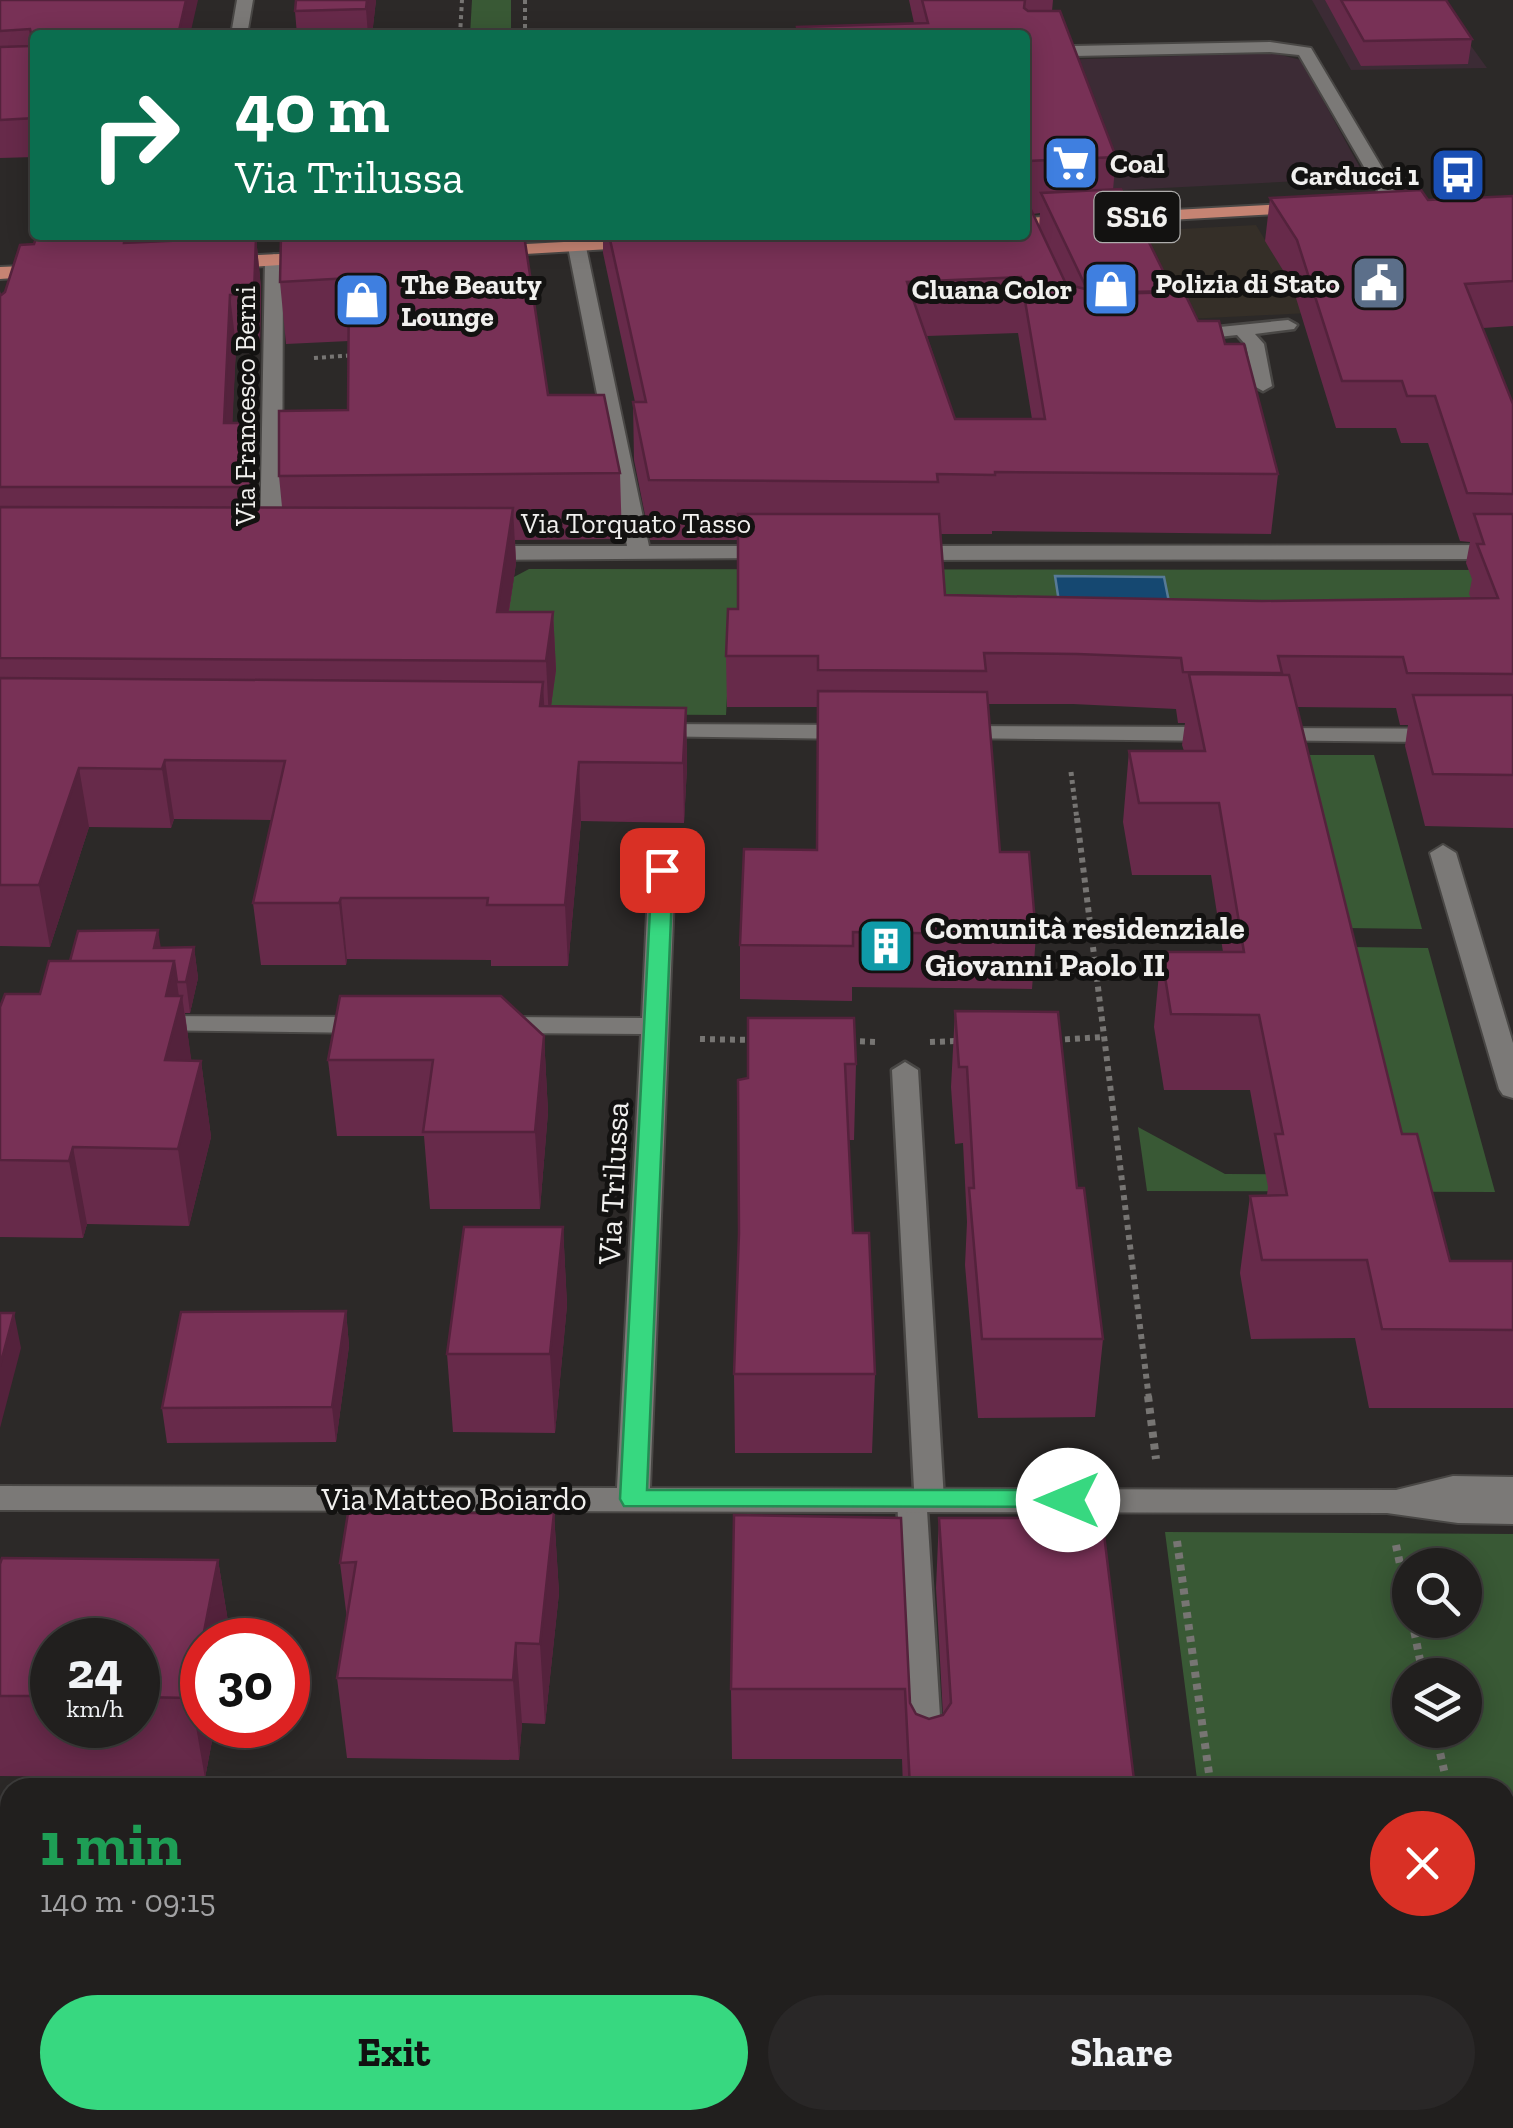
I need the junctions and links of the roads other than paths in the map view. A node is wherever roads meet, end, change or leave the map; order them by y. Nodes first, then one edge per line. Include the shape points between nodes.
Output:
1 (245, 0) edge
2 (240, 30) edge
3 (1030, 52) edge
4 (1393, 203) edge
5 (1330, 207) edge
6 (1030, 233) edge
7 (656, 242) edge
8 (577, 246) junction
9 (472, 252) edge
10 (342, 257) edge
11 (202, 259) edge
12 (274, 260) junction
13 (70, 270) edge
14 (0, 273) edge
15 (1288, 325) dead end
16 (1240, 330) junction
17 (1164, 337) edge
18 (1262, 386) dead end
19 (1513, 552) edge
20 (271, 553) edge
21 (465, 553) edge
22 (640, 553) junction
23 (798, 553) edge
24 (878, 553) edge
25 (630, 731) edge
26 (868, 732) edge
27 (927, 733) edge
28 (1513, 736) edge
29 (1443, 853) dead end
30 (662, 870) dead end
31 (116, 1024) edge
32 (392, 1025) edge
33 (468, 1025) edge
34 (655, 1026) junction
35 (905, 1070) dead end
36 (1513, 1089) edge
37 (1513, 1489) edge
38 (0, 1498) edge
39 (633, 1499) junction
40 (920, 1500) junction
41 (1387, 1501) junction
42 (1513, 1512) edge
43 (927, 1774) edge

1 - 2 street
3 - 4 street via 1295,48 1311,54
5 - 6 main road, SS16
7 - 8 main road
8 - 9 main road
8 - 22 street
10 - 12 main road
11 - 12 main road
12 - 20 street, Via Francesco Berni
13 - 14 main road via 19,282
15 - 16 lane
16 - 17 lane
16 - 18 lane via 1254,344
19 - 24 street
21 - 22 street, Via Torquato Tasso
22 - 23 street, Via Torquato Tasso
25 - 26 street
27 - 28 street
29 - 36 street
30 - 34 street, Via Trilussa
31 - 32 street
33 - 34 street
34 - 39 street, Via Trilussa
35 - 40 lane
37 - 41 street, Via Matteo Boiardo via 1452,1488
38 - 39 street, Via Matteo Boiardo
39 - 40 street, Via Matteo Boiardo
40 - 41 street, Via Matteo Boiardo
40 - 43 lane
41 - 42 street, Via Matteo Boiardo

